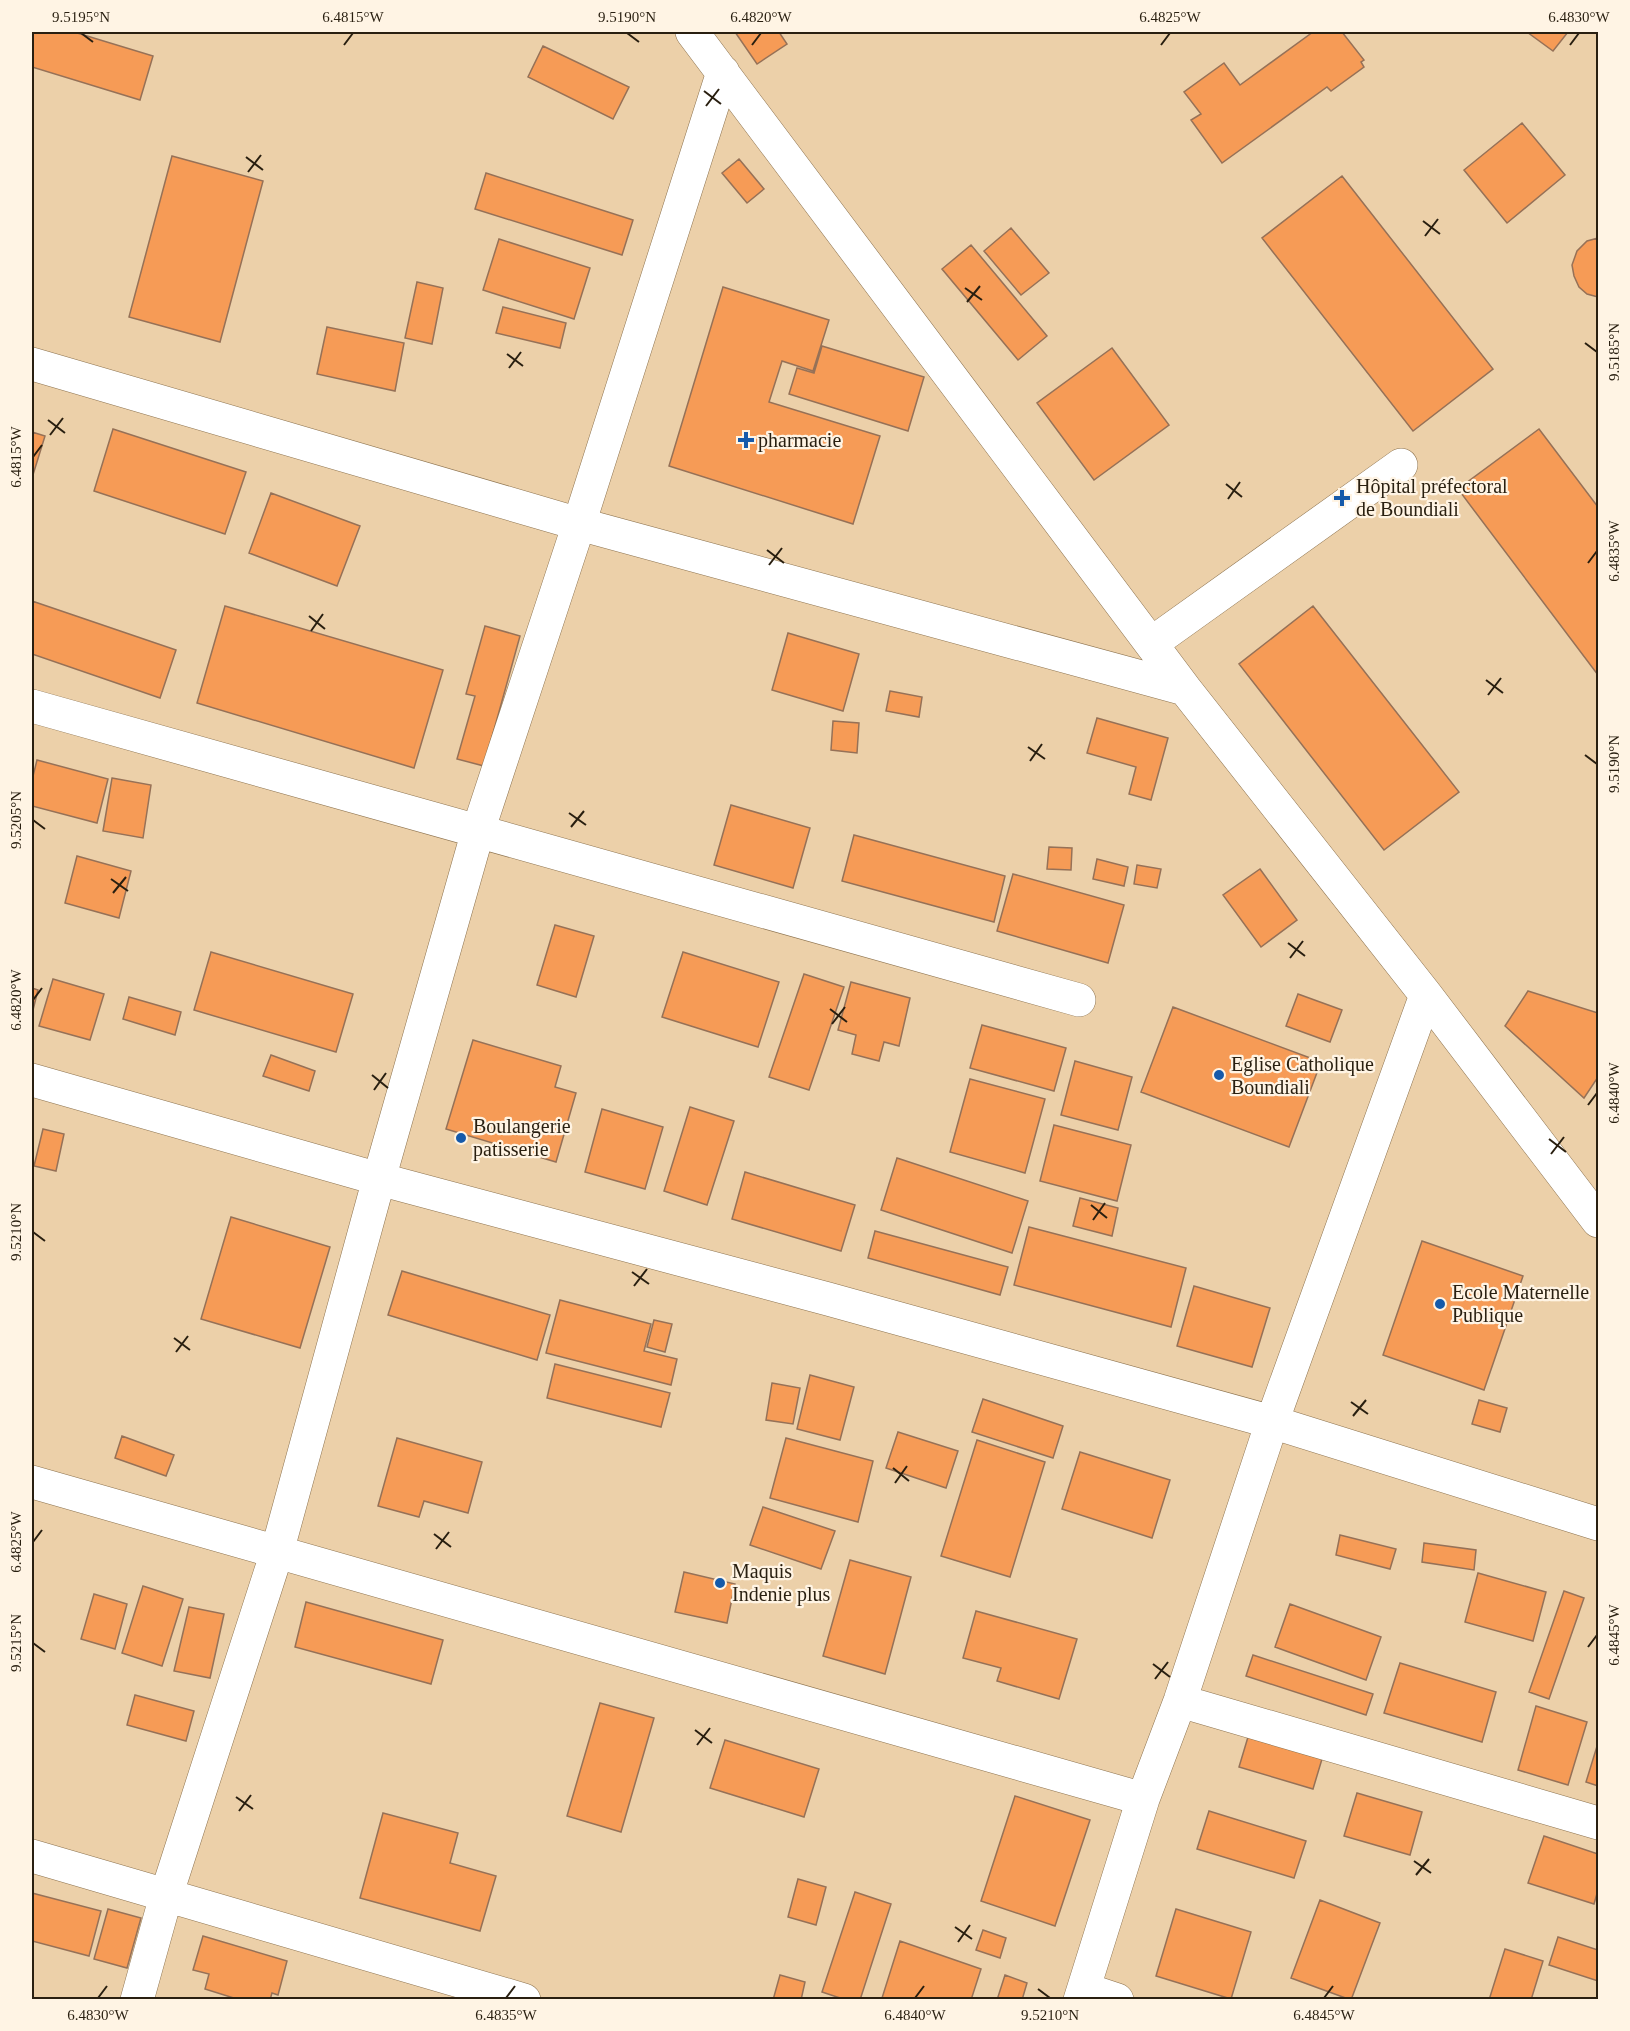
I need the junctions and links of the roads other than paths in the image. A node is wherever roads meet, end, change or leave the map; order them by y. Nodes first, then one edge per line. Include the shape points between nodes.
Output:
1 (692, 32) edge
2 (723, 72) junction
3 (32, 364) edge
4 (1401, 465) dead end
5 (579, 524) junction
6 (1152, 644) junction
7 (1185, 689) junction
8 (32, 706) edge
9 (478, 831) junction
10 (1426, 995) junction
11 (1079, 1000) dead end
12 (32, 1080) edge
13 (379, 1179) junction
14 (1599, 1221) edge
15 (1272, 1422) junction
16 (32, 1482) edge
17 (1599, 1524) edge
18 (277, 1552) junction
19 (1180, 1701) junction
20 (1143, 1799) junction
21 (1599, 1822) edge
22 (32, 1856) edge
23 (166, 1896) junction
24 (1082, 1994) edge
25 (137, 2000) edge
26 (524, 2000) edge
27 (1118, 2000) edge

1 - 2 street
2 - 5 street
2 - 6 street
3 - 5 street
4 - 6 street
5 - 7 street
5 - 9 street
6 - 7 street
7 - 10 street
8 - 9 street
9 - 11 street
9 - 13 street
10 - 14 street
10 - 15 street
12 - 13 street
13 - 15 street
13 - 18 street
15 - 17 street
15 - 19 street
16 - 18 street
18 - 20 street
18 - 23 street
19 - 20 street
19 - 21 street
20 - 24 street
22 - 23 street
23 - 25 street
23 - 26 street
24 - 27 street

